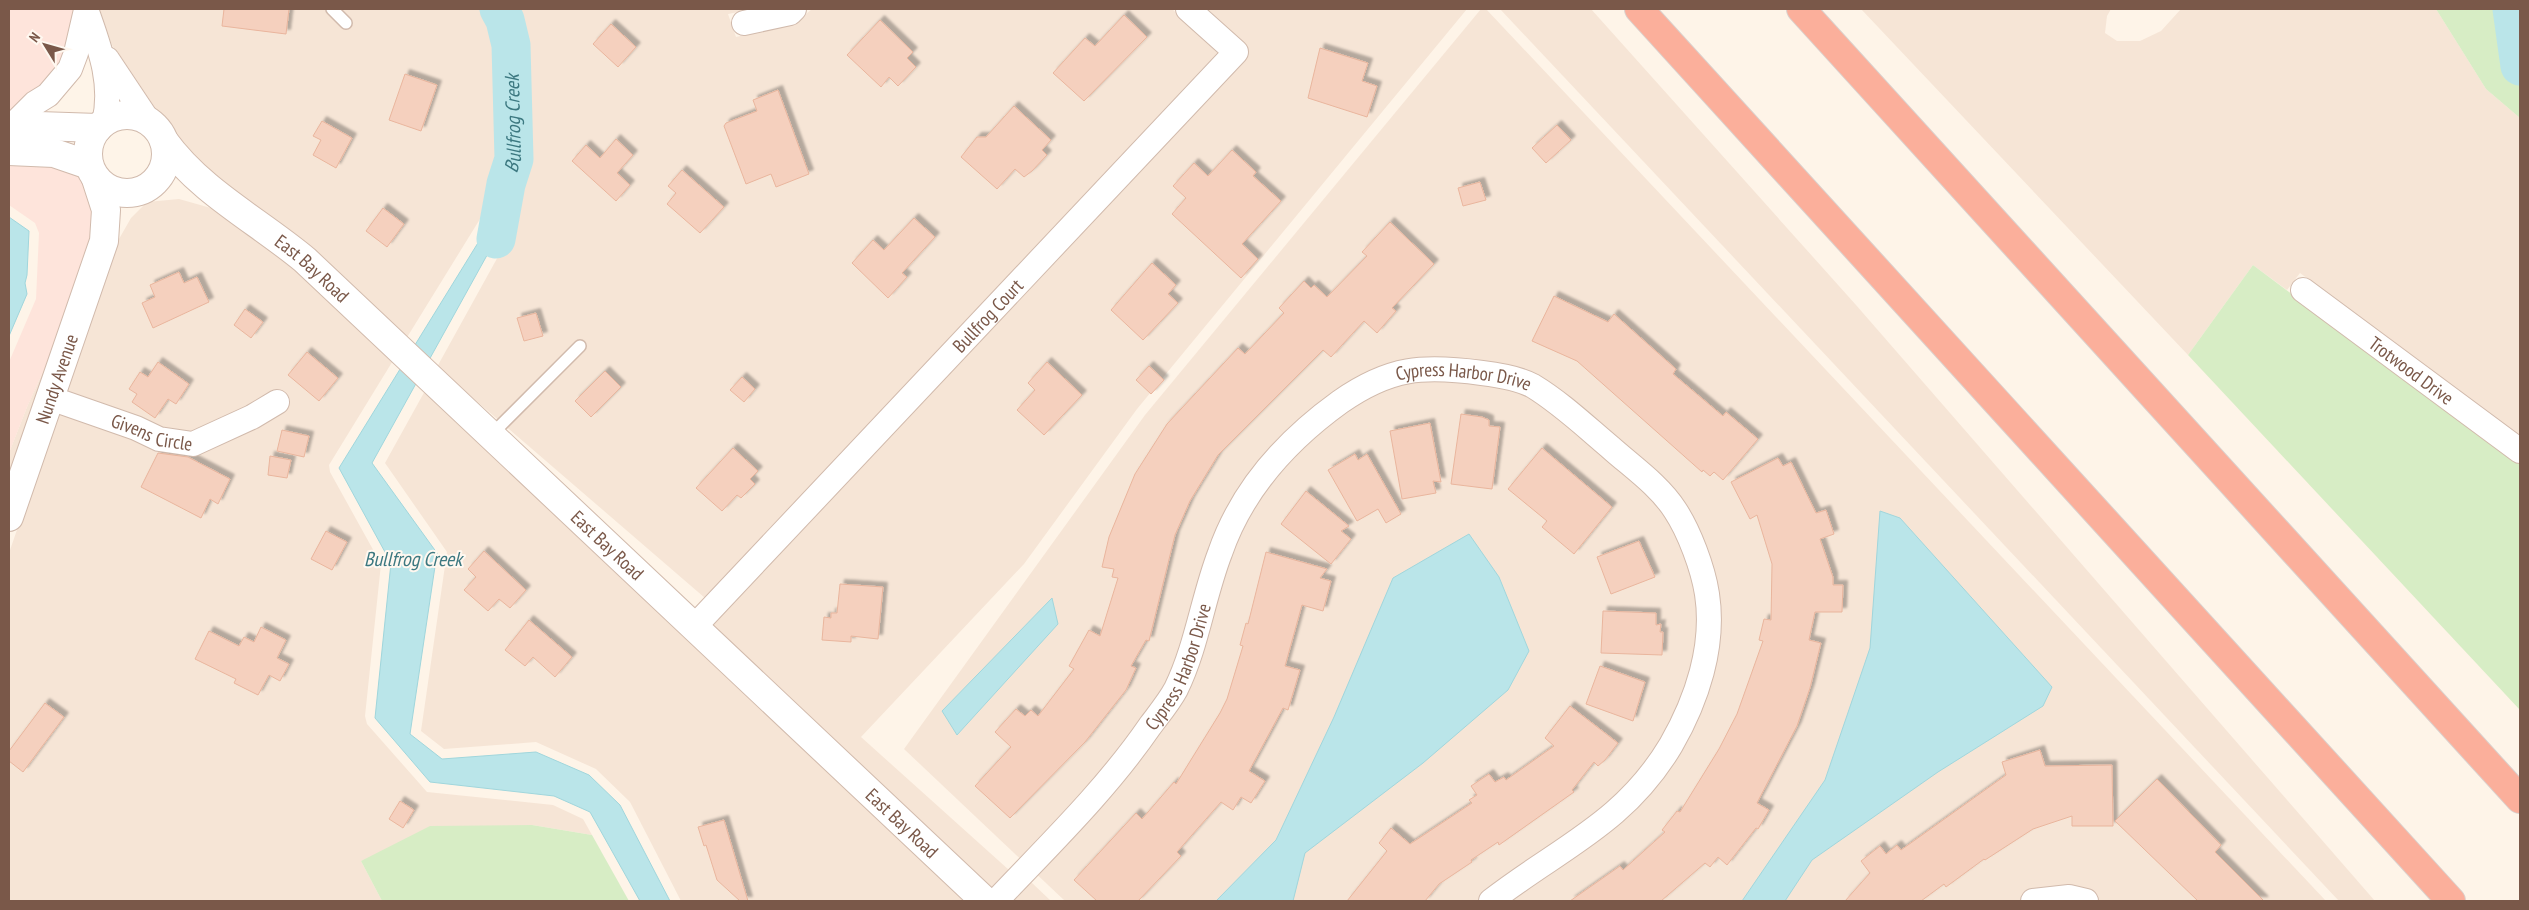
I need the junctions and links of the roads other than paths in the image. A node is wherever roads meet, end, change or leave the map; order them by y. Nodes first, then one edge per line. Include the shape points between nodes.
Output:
1 (86, 9) edge
2 (332, 9) edge
3 (794, 9) edge
4 (1188, 9) edge
5 (1639, 9) edge
6 (1801, 9) edge
7 (346, 23) dead end
8 (744, 23) dead end
9 (101, 49) junction
10 (101, 125) junction
11 (157, 131) junction
12 (10, 133) edge
13 (93, 172) junction
14 (143, 190) junction
15 (223, 200) junction
16 (104, 241) junction
17 (2304, 290) dead end
18 (580, 346) dead end
19 (50, 398) junction
20 (278, 402) dead end
21 (491, 434) junction
22 (2520, 451) edge
23 (9, 517) edge
24 (694, 627) junction
25 (2520, 799) edge
26 (985, 901) edge
27 (996, 901) edge
28 (1491, 901) edge
29 (2033, 901) edge
30 (2086, 901) edge
31 (2451, 901) edge

1 - 9 street, East Bay Road
1 - 12 street via 70,69
2 - 7 lane
3 - 8 street via 790,13
4 - 24 street, Bullfrog Court via 1236,52
5 - 31 highway
6 - 25 highway
9 - 10 street, East Bay Road via 108,99
9 - 11 street, East Bay Road
10 - 11 street via 127,115 139,116
10 - 12 street
10 - 13 street via 89,144
11 - 14 street via 167,154 165,165 160,176
11 - 15 street, East Bay Road via 182,164
12 - 13 street
13 - 14 street via 116,192
13 - 16 street, Nundy Avenue via 106,210
14 - 15 street, East Bay Road via 179,187
14 - 16 street, Nundy Avenue via 121,211
15 - 21 street, East Bay Road via 284,242
16 - 19 street, Nundy Avenue
17 - 22 street, Trotwood Drive
18 - 21 lane
19 - 20 street, Givens Circle via 158,439 193,444
19 - 23 street, Nundy Avenue
21 - 24 street, East Bay Road
24 - 26 street, East Bay Road
27 - 28 street, Cypress Harbor Drive via 1125,763 1175,690 1196,637 1220,552 1244,500 1265,470 1295,438 1342,401 1378,380 1416,368 1450,368 1530,383 1562,406 1645,478 1675,509 1707,590 1708,652 1693,697 1661,760 1631,798 1610,818
29 - 30 street via 2069,897

